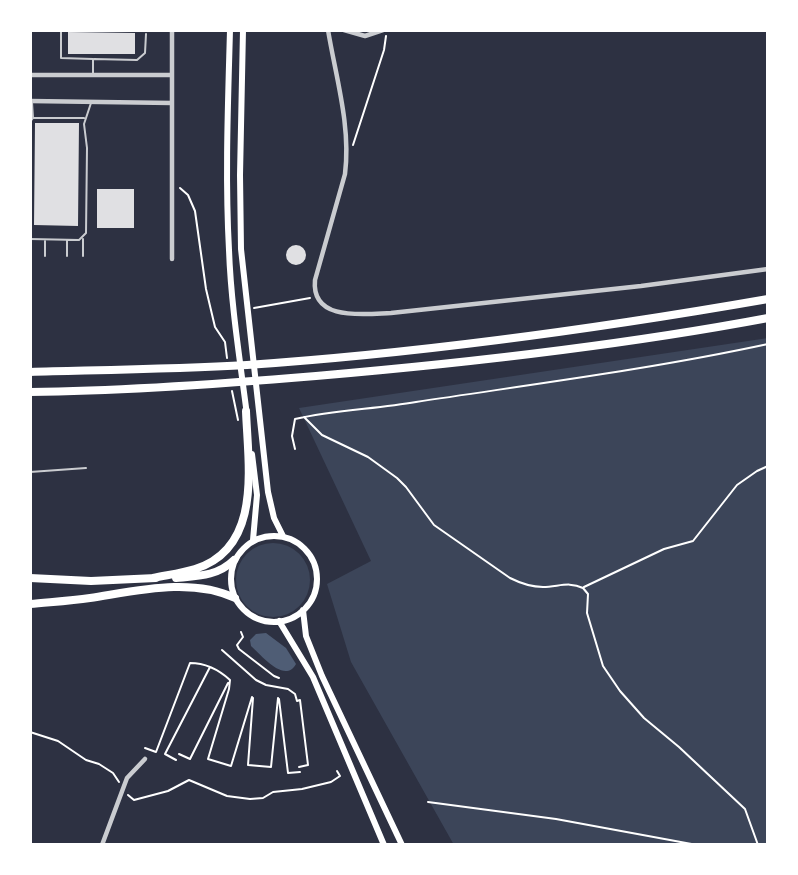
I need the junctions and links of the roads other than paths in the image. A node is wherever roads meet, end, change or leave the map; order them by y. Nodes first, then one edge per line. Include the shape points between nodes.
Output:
1 (61, 30) edge
2 (172, 30) edge
3 (230, 30) edge
4 (243, 30) edge
5 (328, 30) edge
6 (344, 30) edge
7 (385, 30) edge
8 (146, 34) dead end
9 (93, 59) junction
10 (30, 75) edge
11 (93, 75) junction
12 (172, 75) junction
13 (31, 101) edge
14 (92, 101) junction
15 (172, 103) junction
16 (33, 118) junction
17 (85, 118) junction
18 (30, 122) edge
19 (30, 239) edge
20 (67, 239) junction
21 (83, 239) junction
22 (45, 240) junction
23 (45, 256) dead end
24 (67, 256) dead end
25 (83, 256) dead end
26 (172, 259) dead end
27 (768, 269) edge
28 (768, 299) edge
29 (768, 318) edge
30 (30, 372) edge
31 (30, 392) edge
32 (246, 411) junction
33 (86, 468) dead end
34 (30, 472) edge
35 (283, 536) junction
36 (253, 541) junction
37 (234, 560) junction
38 (30, 578) edge
39 (153, 578) junction
40 (235, 598) junction
41 (30, 604) edge
42 (303, 610) junction
43 (279, 621) junction
44 (145, 759) dead end
45 (102, 845) edge
46 (384, 845) edge
47 (402, 845) edge

1 - 9 lane via 61,58
2 - 12 street
3 - 32 main road via 229,251
4 - 35 main road via 241,248 268,492
5 - 27 street via 347,158 314,286 321,303 331,311 391,313
6 - 7 street via 365,36
8 - 9 lane via 145,53 136,60
9 - 11 lane
10 - 11 street
11 - 12 street
12 - 15 street
13 - 14 street
13 - 16 lane
14 - 15 street
14 - 17 lane
15 - 26 street
16 - 17 lane
16 - 18 lane
17 - 21 lane via 87,217
19 - 22 lane
20 - 21 lane
20 - 22 lane
20 - 24 lane
21 - 25 lane
22 - 23 lane
28 - 30 highway via 524,337 214,366
29 - 31 highway via 413,368 216,384
32 - 36 main road via 257,495
32 - 39 highway via 249,497 239,531 213,561
33 - 34 lane
35 - 36 main road
35 - 42 main road via 304,548 316,568 315,591
36 - 37 main road
37 - 39 highway via 213,574
37 - 40 main road via 231,586
38 - 39 highway
40 - 41 highway via 181,588
40 - 43 main road via 256,618
42 - 43 main road
42 - 47 main road via 313,654
43 - 46 main road via 313,677
44 - 45 street via 130,774

